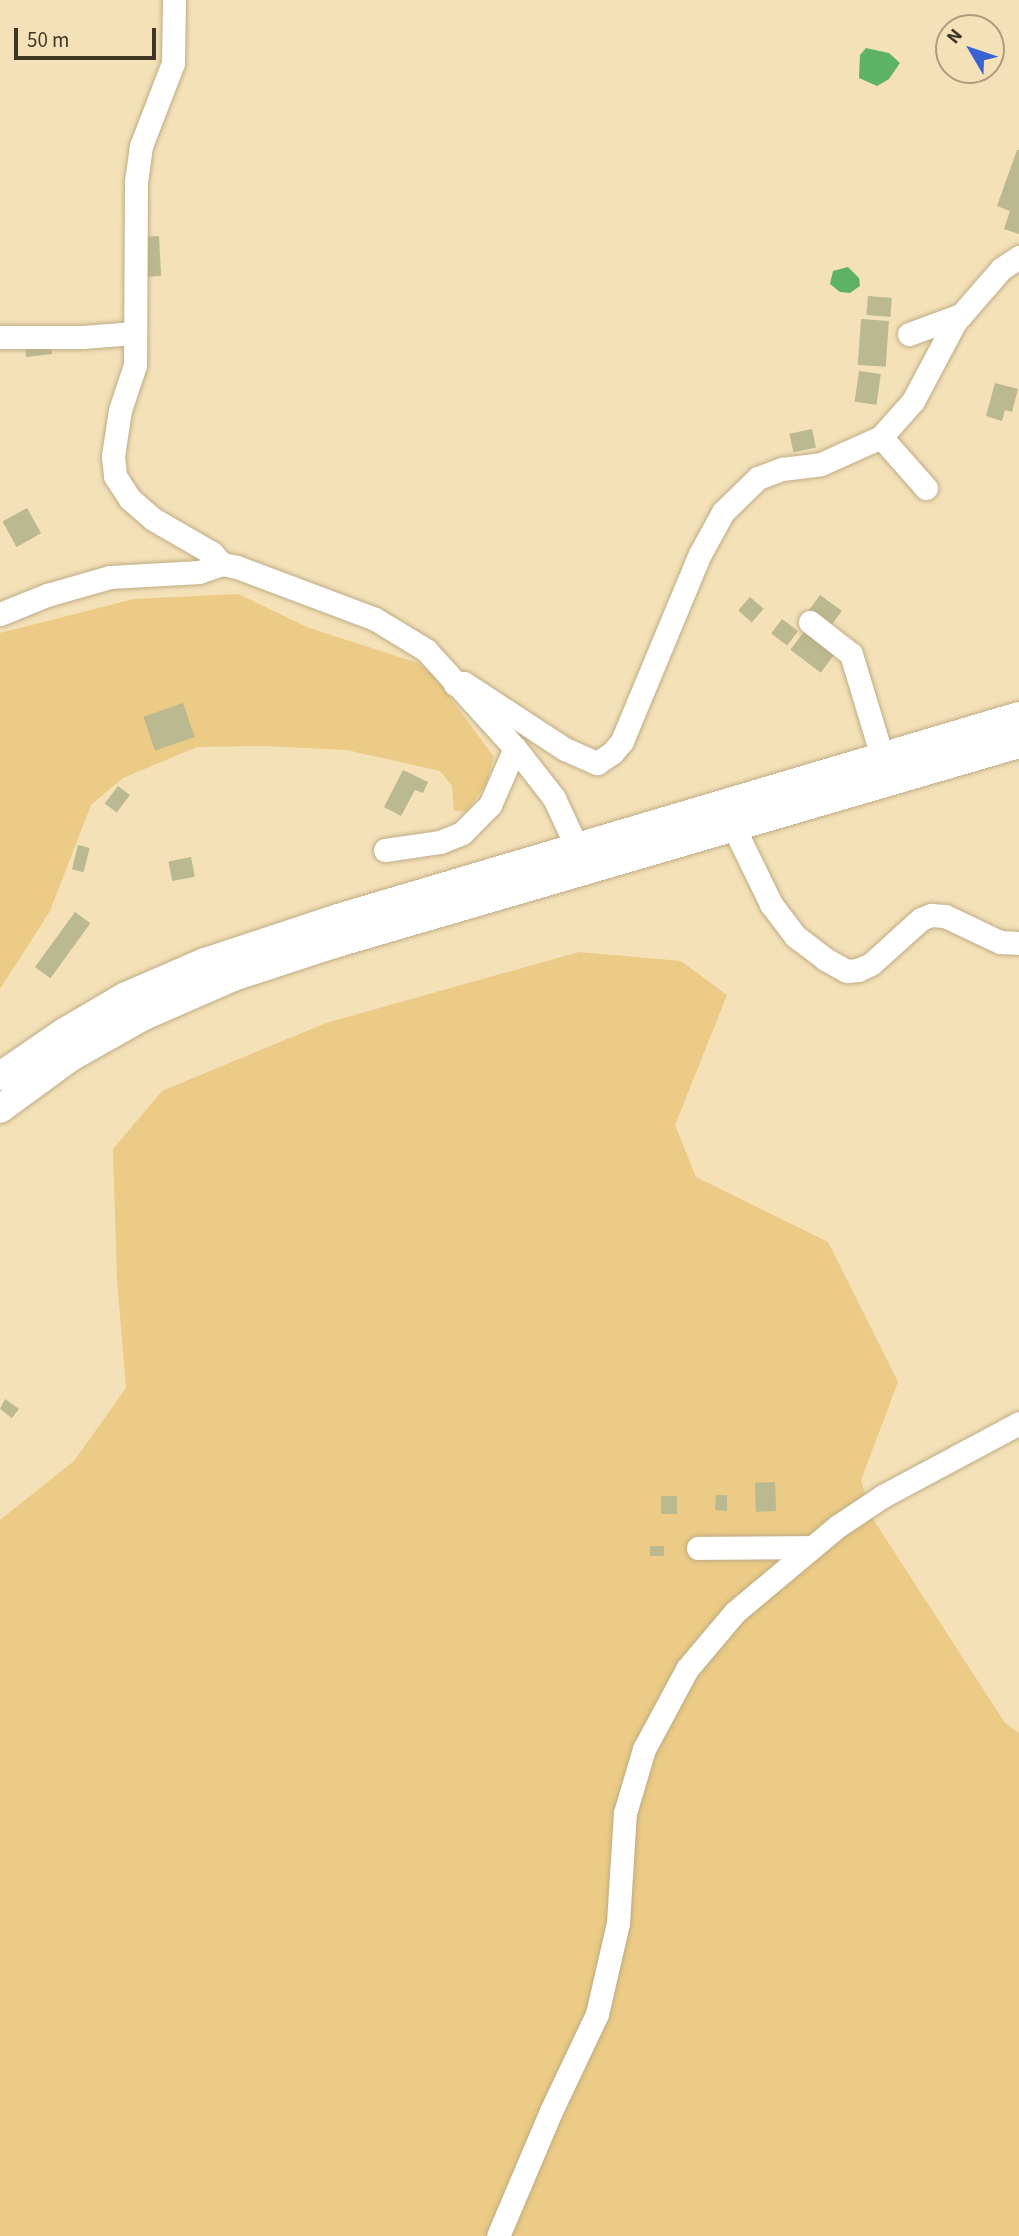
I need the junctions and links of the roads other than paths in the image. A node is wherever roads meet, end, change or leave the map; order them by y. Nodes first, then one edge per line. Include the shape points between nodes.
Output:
1 (174, 0) edge
2 (1019, 257) edge
3 (961, 315) junction
4 (135, 333) junction
5 (909, 334) dead end
6 (0, 337) edge
7 (881, 437) junction
8 (926, 488) dead end
9 (222, 565) junction
10 (0, 614) edge
11 (810, 622) dead end
12 (455, 684) junction
13 (1019, 716) edge
14 (1019, 744) edge
15 (515, 748) junction
16 (882, 757) junction
17 (734, 828) junction
18 (385, 850) dead end
19 (582, 858) junction
20 (1019, 943) edge
21 (0, 1076) edge
22 (0, 1109) edge
23 (1019, 1423) edge
24 (812, 1547) junction
25 (698, 1548) dead end
26 (498, 2236) edge

1 - 4 street via 173,63 141,146 135,183
2 - 3 street via 1001,269
3 - 5 street
3 - 7 street via 913,401
4 - 6 street
4 - 9 street via 135,365 116,433 115,476 122,491 153,519 212,553
7 - 8 street
7 - 12 street via 821,464 782,469 758,478 723,512 707,537 622,741 597,763 565,749 464,683
9 - 10 street via 199,572 110,577
9 - 12 street via 237,566 375,619 426,650
11 - 16 street via 851,654
12 - 15 street
13 - 16 street
14 - 17 street
15 - 18 street via 490,805 462,833 440,842
15 - 19 street via 554,798
16 - 19 street
17 - 19 street
17 - 20 street via 771,904 795,936 847,971 871,964 931,915 945,916 1000,942
19 - 21 street via 338,918 205,962 126,996
19 - 22 street via 236,976 142,1017 71,1057
23 - 24 street via 883,1496
24 - 25 street
24 - 26 street via 735,1612 687,1669 644,1749 625,1813 618,1923 597,2014

